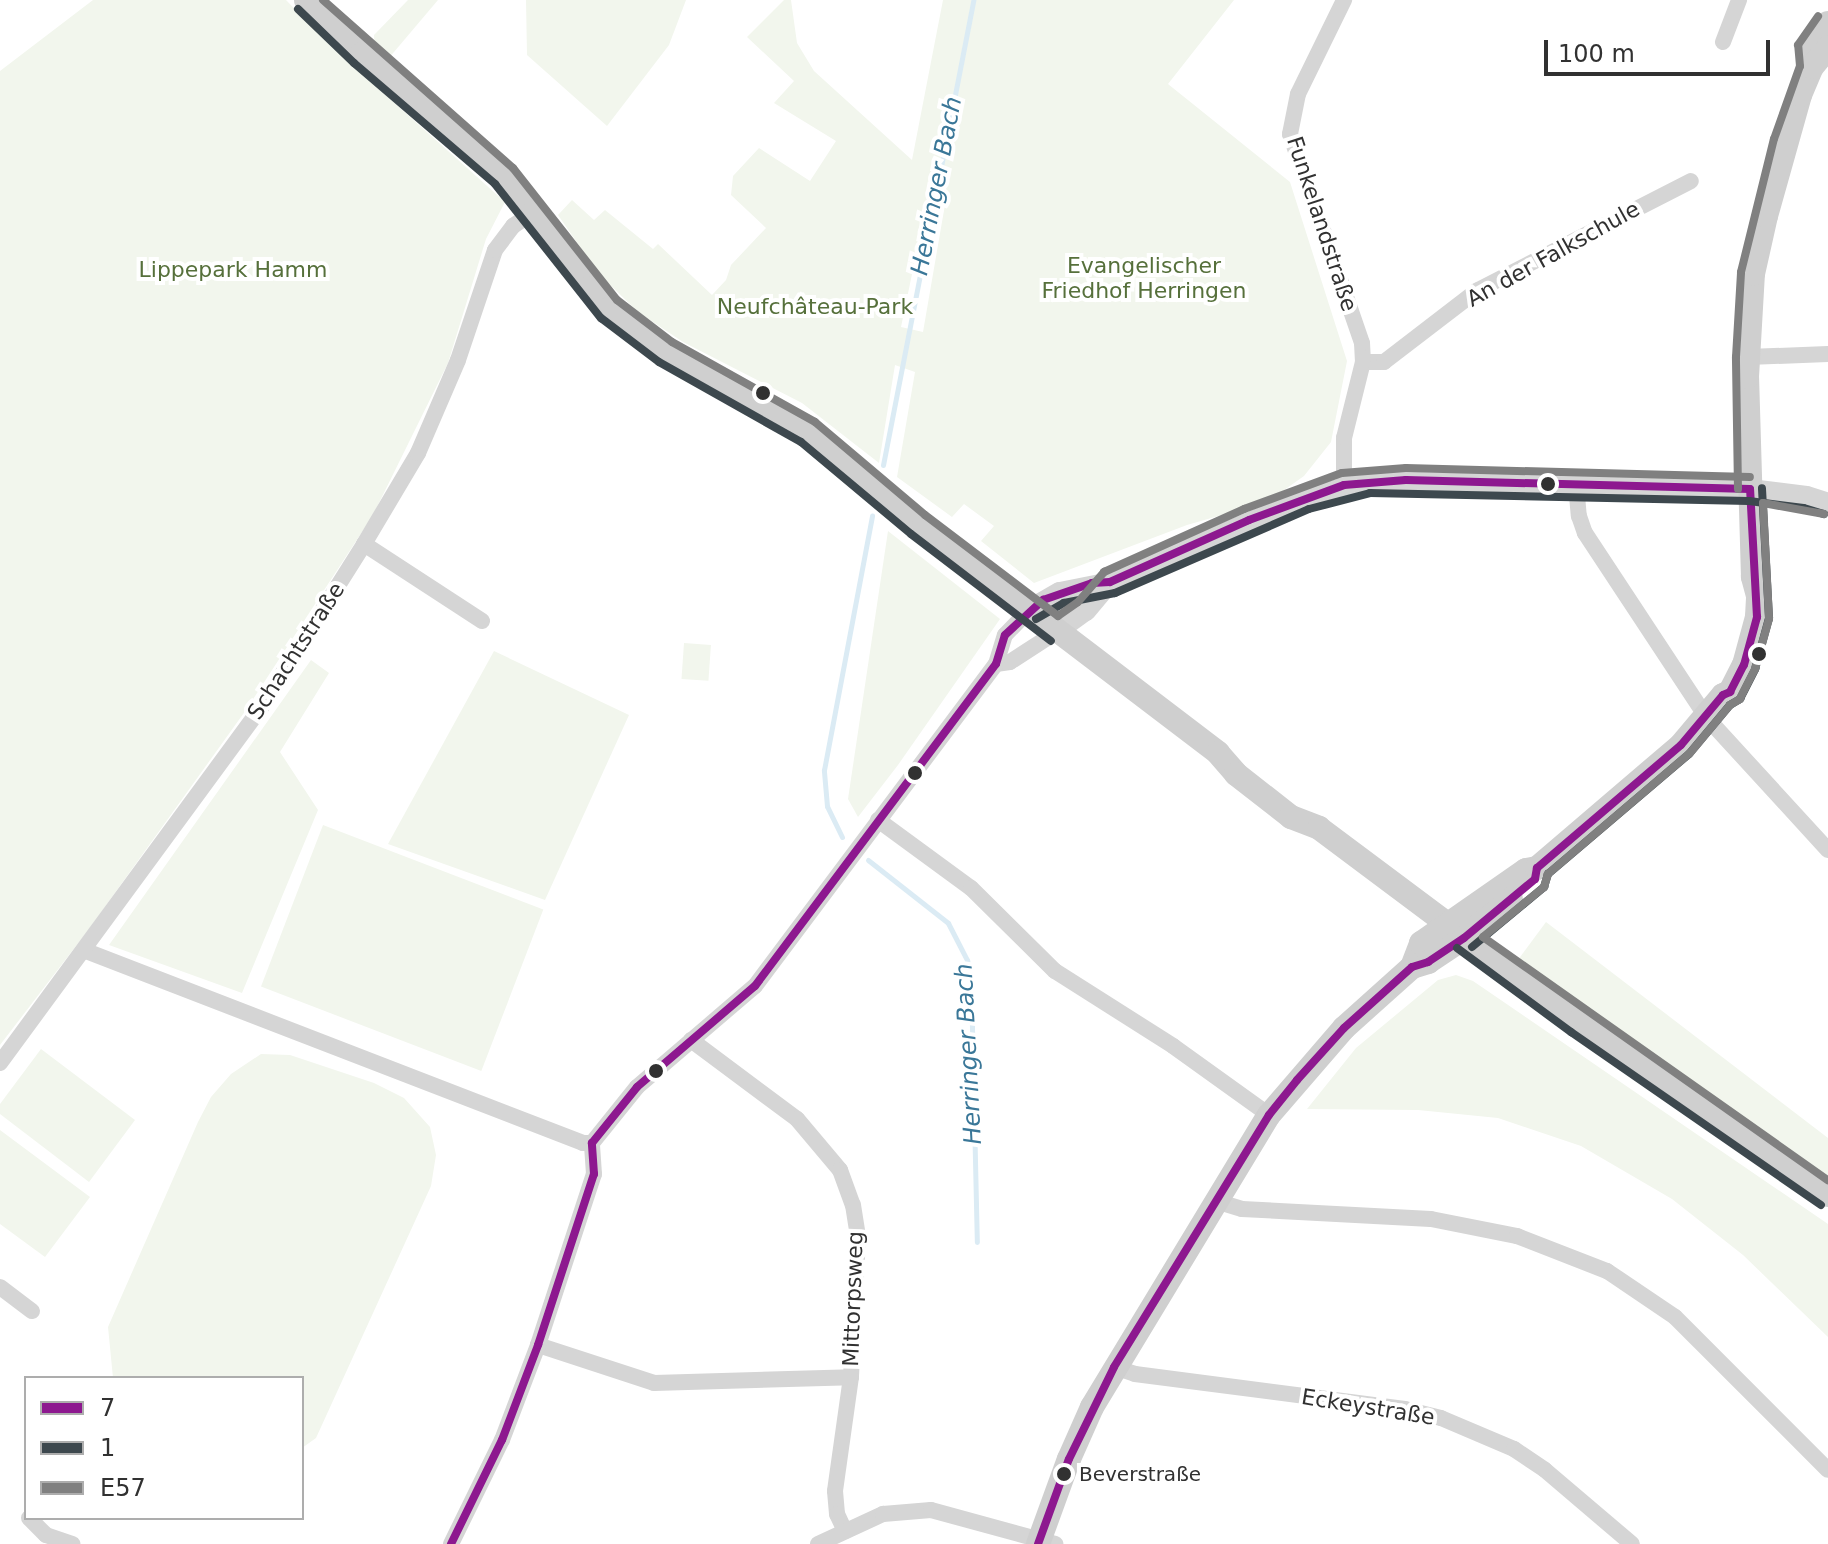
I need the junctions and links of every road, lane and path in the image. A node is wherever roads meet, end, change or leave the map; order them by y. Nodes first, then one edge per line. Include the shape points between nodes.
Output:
1 (306, 0) edge
2 (1344, 0) edge
3 (1739, 0) edge
4 (1828, 23) edge
5 (1723, 42) dead end
6 (1828, 48) edge
7 (1812, 67) junction
8 (1691, 181) dead end
9 (535, 211) junction
10 (1828, 354) edge
11 (1748, 357) junction
12 (1363, 362) junction
13 (1576, 484) junction
14 (1344, 485) junction
15 (1750, 489) junction
16 (1828, 503) edge
17 (364, 544) junction
18 (1110, 582) junction
19 (1030, 609) junction
20 (482, 621) dead end
21 (1058, 631) junction
22 (996, 664) junction
23 (1707, 718) junction
24 (878, 820) junction
25 (1828, 850) edge
26 (1455, 931) junction
27 (86, 951) junction
28 (691, 1040) junction
29 (0, 1063) edge
30 (1269, 1115) junction
31 (592, 1143) junction
32 (1828, 1195) edge
33 (1219, 1202) junction
34 (0, 1287) edge
35 (32, 1311) dead end
36 (538, 1345) junction
37 (1114, 1367) junction
38 (851, 1377) junction
39 (1828, 1470) edge
40 (31, 1520) edge
41 (845, 1531) junction
42 (1044, 1543) edge
43 (72, 1544) edge
44 (451, 1544) edge
45 (818, 1544) edge
46 (1632, 1544) edge

1 - 9 main road via 504,176
2 - 12 street, Funkelandstraße via 1298,94 1290,134 1362,343
3 - 5 street
4 - 7 main road via 1809,49
6 - 7 main road
7 - 11 main road via 1765,218 1753,274
8 - 12 street, An der Falkschule via 1478,290 1384,362
9 - 17 street, Schachtstraße via 513,226 495,250 458,360 418,453
9 - 19 main road via 586,283 633,329 808,432
10 - 11 street
11 - 15 main road
12 - 14 street via 1344,438
13 - 14 street via 1377,480
13 - 15 street
13 - 23 street via 1585,533
14 - 18 street via 1249,520
15 - 16 street
15 - 23 main road via 1753,577 1723,695
17 - 20 street
17 - 27 street, Schachtstraße via 259,711
18 - 19 street via 1060,592
18 - 21 street via 1086,611
19 - 21 main road
19 - 22 street via 1005,635
21 - 22 street via 1010,662
21 - 26 main road via 1218,753 1291,817 1319,828
22 - 24 street
23 - 25 street
23 - 26 main road via 1537,868 1535,879
24 - 28 street via 755,986
24 - 30 street via 971,888 1055,971
26 - 30 main road via 1421,943 1412,967 1344,1028
26 - 32 main road
27 - 29 street, Schachtstraße
27 - 31 street
28 - 31 street via 637,1087
28 - 38 street, Mittorpsweg via 797,1119 840,1170 858,1238
30 - 33 main road
31 - 36 street via 594,1174
33 - 37 main road
33 - 39 street via 1242,1209 1431,1219 1517,1236 1607,1271 1675,1317
34 - 35 street
36 - 38 street via 654,1383
36 - 44 street via 502,1440
37 - 42 main road via 1069,1459
37 - 46 street, Eckeystraße via 1441,1418 1514,1449
38 - 41 street, Mittorpsweg via 835,1491
40 - 43 street via 46,1535
41 - 42 street via 883,1514 931,1510
41 - 45 street

